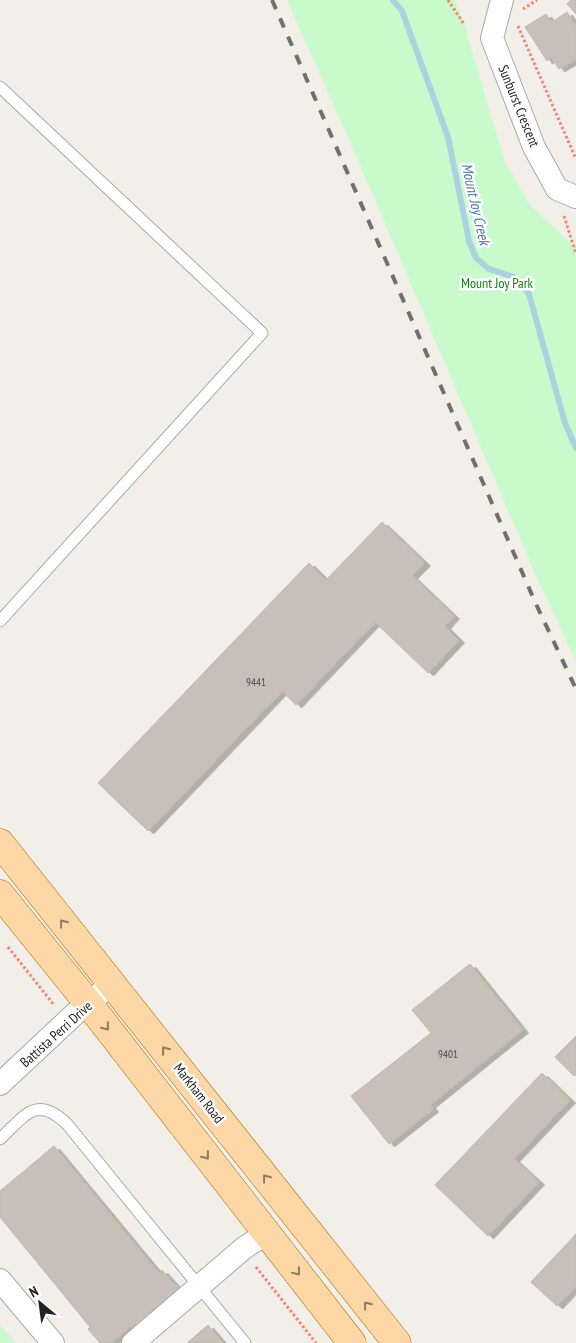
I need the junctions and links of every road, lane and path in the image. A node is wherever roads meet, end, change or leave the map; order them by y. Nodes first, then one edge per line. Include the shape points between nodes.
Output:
1 (448, 0) edge
2 (537, 0) edge
3 (512, 5) edge
4 (464, 24) dead end
5 (517, 24) dead end
6 (0, 88) edge
7 (576, 159) edge
8 (567, 193) edge
9 (576, 254) edge
10 (0, 621) edge
11 (0, 844) edge
12 (0, 894) edge
13 (6, 944) dead end
14 (112, 984) junction
15 (88, 1003) junction
16 (54, 1004) dead end
17 (0, 1084) edge
18 (0, 1139) edge
19 (267, 1233) junction
20 (256, 1266) dead end
21 (0, 1280) edge
22 (199, 1286) junction
23 (53, 1343) edge
24 (133, 1343) edge
25 (245, 1343) edge
26 (316, 1343) edge
27 (352, 1343) edge
28 (397, 1343) edge

1 - 4 path
2 - 3 path
3 - 8 street, Sunburst Crescent via 492,38 534,147
5 - 7 path
6 - 10 lane via 262,333
8 - 9 path
14 -> 11 main road, Markham Road
12 - 15 main road
13 - 16 path
14 - 15 street, Battista Perri Drive
28 -> 14 main road, Markham Road
15 - 17 street, Battista Perri Drive
15 -> 19 main road
18 - 22 lane via 26,1114 43,1108 51,1110 67,1124
19 - 22 street
19 -> 27 main road
20 - 26 path
21 - 23 street
22 - 24 street
22 - 25 lane

